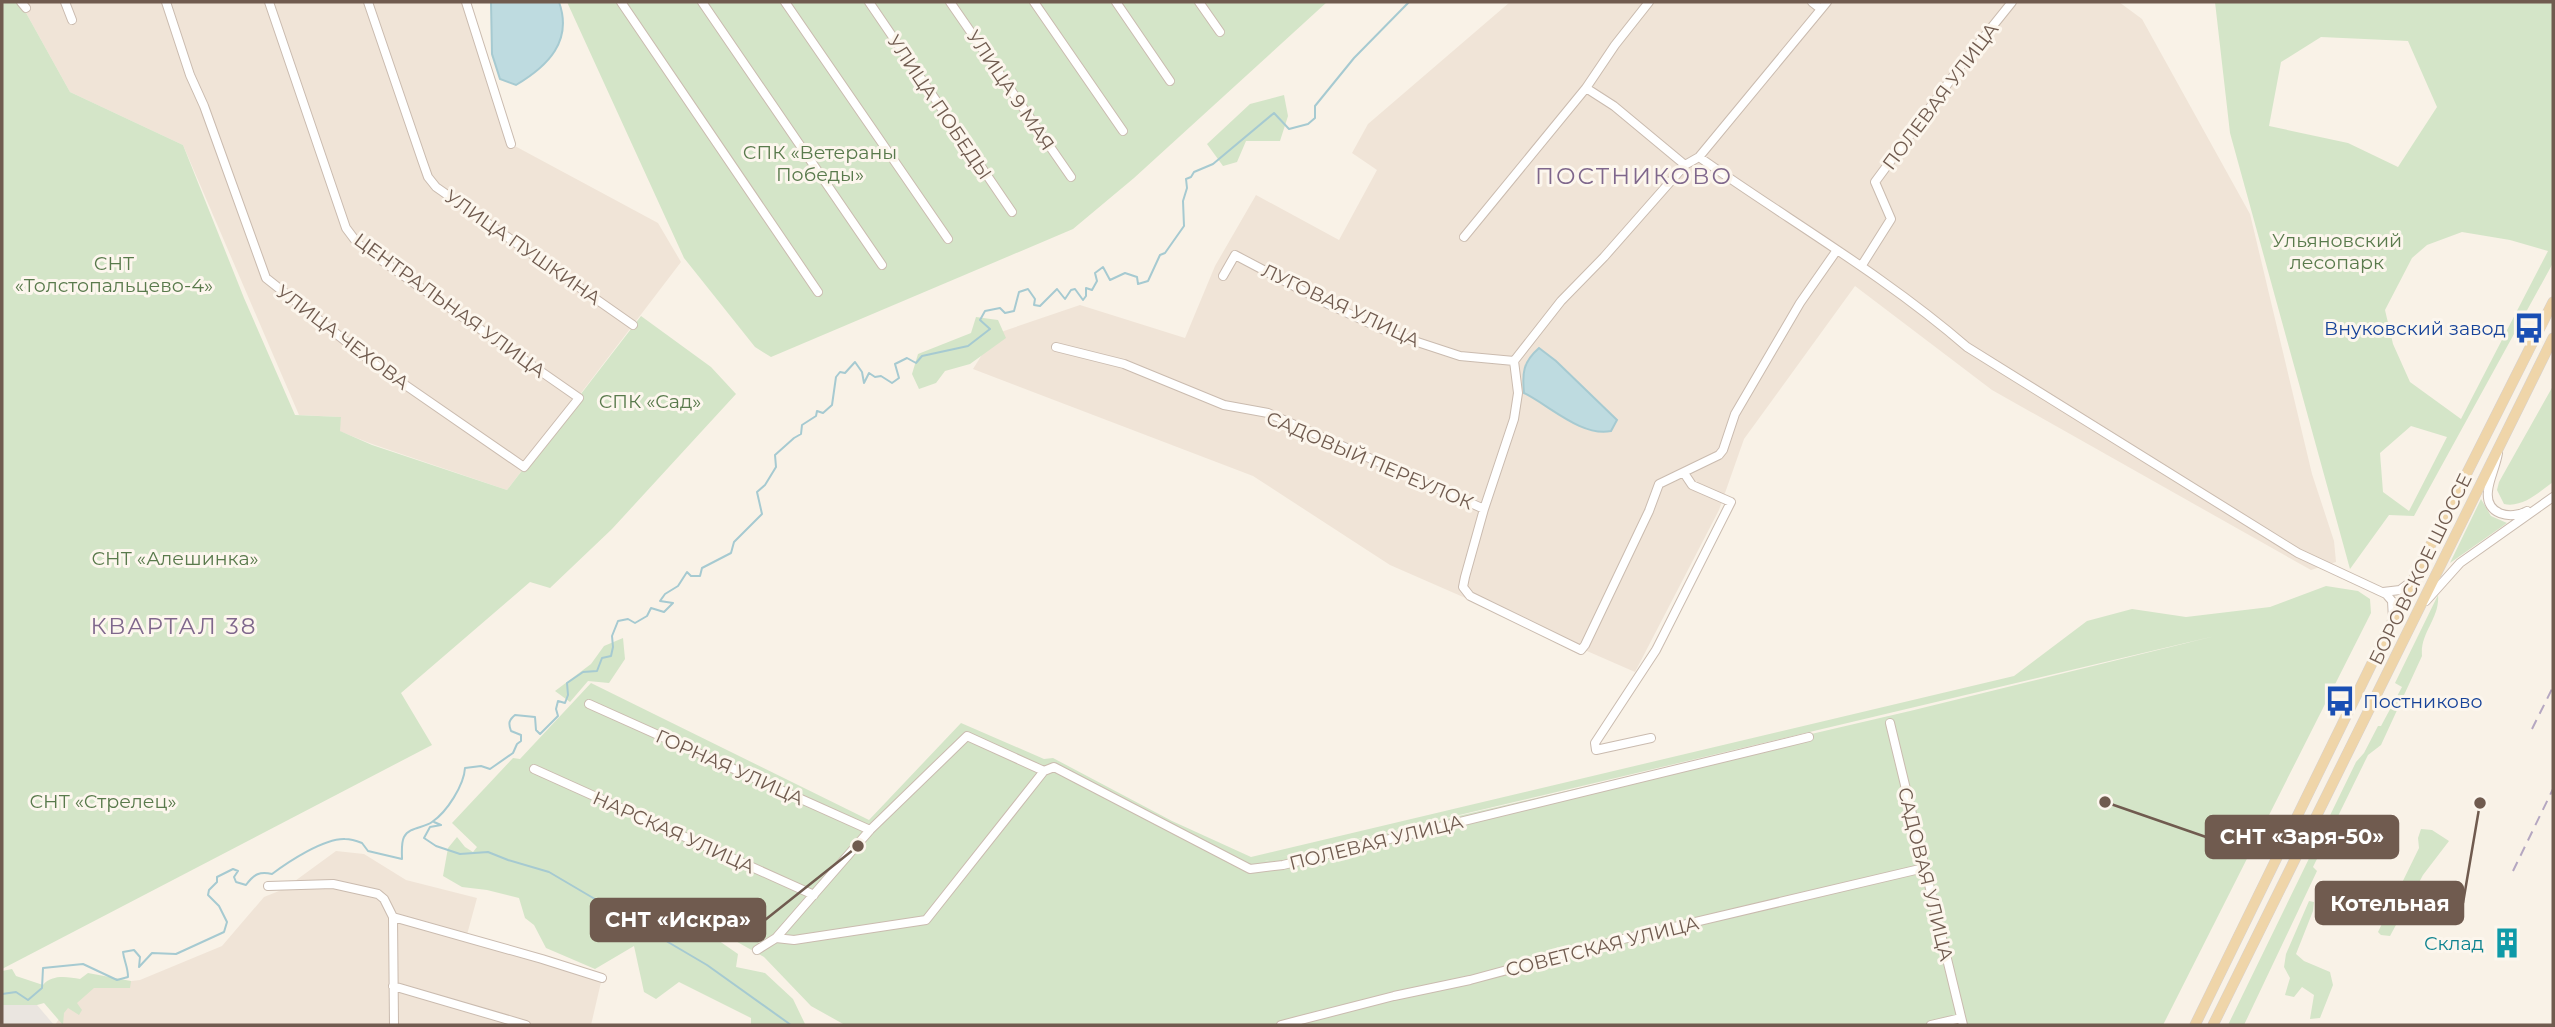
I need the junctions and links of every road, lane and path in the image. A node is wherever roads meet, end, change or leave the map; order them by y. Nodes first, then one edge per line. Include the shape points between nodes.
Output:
1 (65, 2) edge
2 (166, 2) edge
3 (269, 2) edge
4 (368, 2) edge
5 (466, 2) edge
6 (621, 2) edge
7 (702, 2) edge
8 (785, 2) edge
9 (869, 2) edge
10 (950, 2) edge
11 (1034, 2) edge
12 (1116, 2) edge
13 (1199, 2) edge
14 (1649, 2) edge
15 (1812, 2) edge
16 (1827, 2) edge
17 (2012, 2) edge
18 (1821, 9) junction
19 (72, 20) dead end
20 (1220, 32) dead end
21 (1170, 81) dead end
22 (1586, 88) junction
23 (1123, 131) dead end
24 (511, 144) dead end
25 (1699, 157) junction
26 (1685, 165) junction
27 (1071, 177) dead end
28 (1012, 212) dead end
29 (1464, 237) dead end
30 (948, 239) dead end
31 (1837, 250) junction
32 (882, 265) dead end
33 (1863, 265) junction
34 (1223, 276) dead end
35 (818, 292) dead end
36 (2553, 302) edge
37 (633, 325) dead end
38 (2553, 338) edge
39 (1056, 347) dead end
40 (1514, 361) junction
41 (579, 398) joint
42 (2500, 445) junction
43 (1684, 472) junction
44 (2551, 499) edge
45 (1484, 509) junction
46 (2413, 580) junction
47 (2383, 592) junction
48 (2416, 613) junction
49 (2393, 622) junction
50 (589, 704) dead end
51 (1890, 723) dead end
52 (1809, 737) dead end
53 (1651, 738) dead end
54 (534, 769) dead end
55 (1044, 771) junction
56 (870, 830) junction
57 (1924, 868) junction
58 (268, 887) dead end
59 (814, 895) junction
60 (393, 917) junction
61 (776, 938) junction
62 (757, 950) dead end
63 (602, 978) dead end
64 (393, 986) junction
65 (1962, 1022) edge
66 (394, 1025) edge
67 (526, 1025) edge
68 (1282, 1025) edge
69 (1931, 1025) edge
70 (2195, 1025) edge
71 (2213, 1025) edge

1 - 19 street
2 - 41 street, УЛИЦА ЧЕХОВА via 266,278 372,362 524,467
3 - 41 street, ЦЕНТРАЛЬНАЯ УЛИЦА via 346,228 358,244
4 - 37 street, УЛИЦА ПУШКИНА via 428,177 436,187
5 - 24 street
6 - 35 street
7 - 32 street
8 - 30 street
9 - 28 street, УЛИЦА ПОБЕДЫ
10 - 27 street, УЛИЦА 9 МАЯ
11 - 23 street
12 - 21 street
13 - 20 street
14 - 22 street
15 - 18 street
16 - 18 street
17 - 33 street, ПОЛЕВАЯ УЛИЦА via 1875,182 1891,219
18 - 25 street
22 - 26 street via 1615,106
22 - 29 street
25 - 26 street
25 - 31 street
26 - 40 street via 1561,301
31 - 33 street
31 - 43 street via 1735,414 1723,450
33 - 47 street via 1968,347 2157,467 2298,553
34 - 40 street, ЛУГОВАЯ УЛИЦА via 1236,255 1393,334 1460,356
36 - 46 main road, БОРОВСКОЕ ШОССЕ
38 - 42 main road, БОРОВСКОЕ ШОССЕ
39 - 45 street, САДОВЫЙ ПЕРЕУЛОК via 1124,364 1224,405 1268,413
40 - 45 street via 1518,393 1514,419
42 - 44 street via 2488,491 2492,507 2514,516
42 - 48 main road, БОРОВСКОЕ ШОССЕ
43 - 45 street via 1659,484 1581,650 1470,596 1463,587
43 - 53 street via 1692,485 1731,502 1656,650 1595,743 1596,750
44 - 48 street via 2460,563
46 - 47 street via 2400,590
46 - 49 main road, БОРОВСКОЕ ШОССЕ
47 - 49 street via 2392,601
48 - 71 main road, БОРОВСКОЕ ШОССЕ
49 - 70 main road, БОРОВСКОЕ ШОССЕ
50 - 56 street, ГОРНАЯ УЛИЦА
51 - 57 street, САДОВАЯ УЛИЦА
52 - 55 street, ПОЛЕВАЯ УЛИЦА via 1283,865 1250,869 1054,767
54 - 59 street, НАРСКАЯ УЛИЦА
55 - 56 street, ПОЛЕВАЯ УЛИЦА via 967,736
55 - 61 street via 926,920 794,940
56 - 59 street
57 - 65 street, САДОВАЯ УЛИЦА
57 - 68 street, СОВЕТСКАЯ УЛИЦА
58 - 60 street via 333,884 378,894
59 - 61 street
60 - 63 street
60 - 64 street
61 - 62 street
64 - 66 street
64 - 67 street
65 - 69 street

